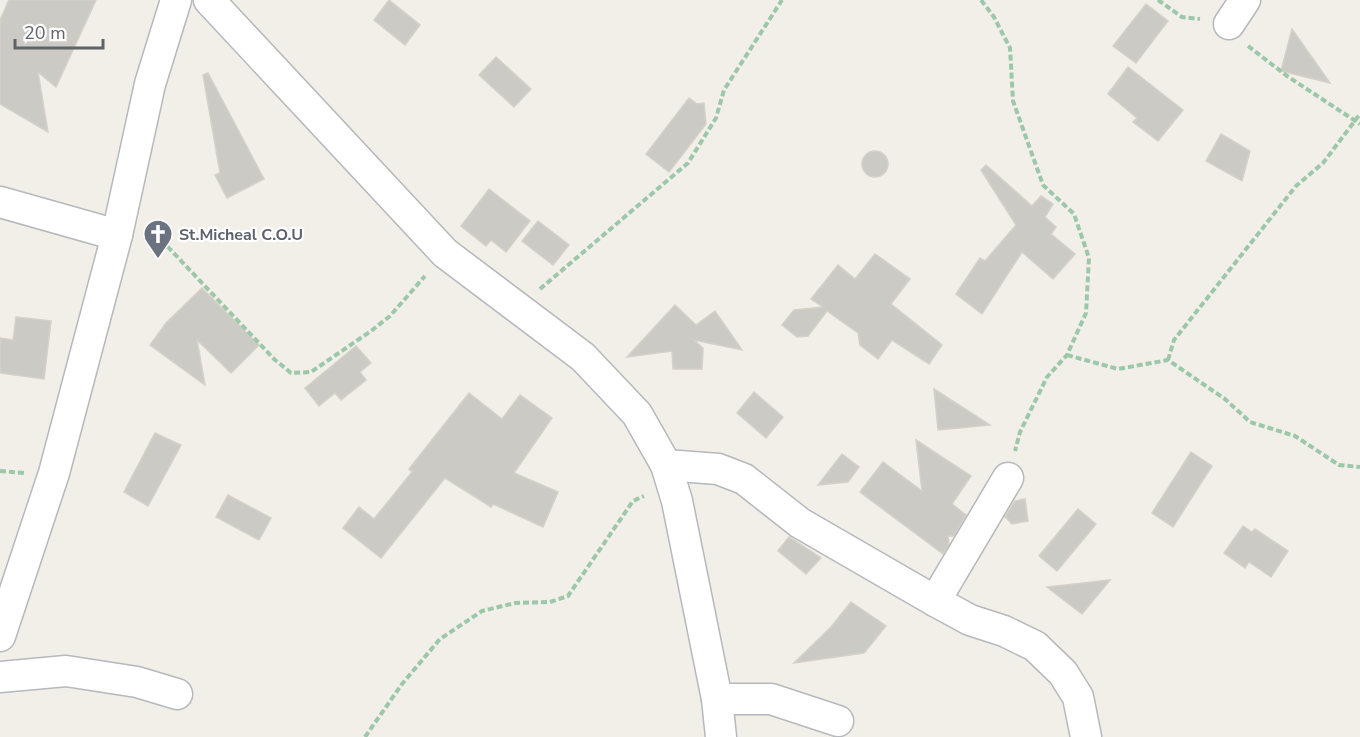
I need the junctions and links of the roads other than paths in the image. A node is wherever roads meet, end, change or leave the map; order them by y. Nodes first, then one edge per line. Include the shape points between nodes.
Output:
1 (176, 0) edge
2 (209, 0) edge
3 (0, 202) edge
4 (120, 223) junction
5 (669, 473) junction
6 (1008, 478) road end
7 (935, 602) junction
8 (0, 636) edge
9 (0, 677) edge
10 (177, 694) dead end
11 (717, 699) junction
12 (838, 721) dead end
13 (721, 737) edge
14 (1086, 737) edge

1 - 4 street via 150,84
2 - 5 street via 445,253 583,357 637,414
3 - 4 street
4 - 8 street via 54,473
5 - 7 street via 718,469 744,479 800,523
5 - 11 street
6 - 7 street
7 - 14 street via 1035,646 1063,674 1078,697
9 - 10 street via 66,671 137,682
11 - 12 street via 771,699
11 - 13 street

